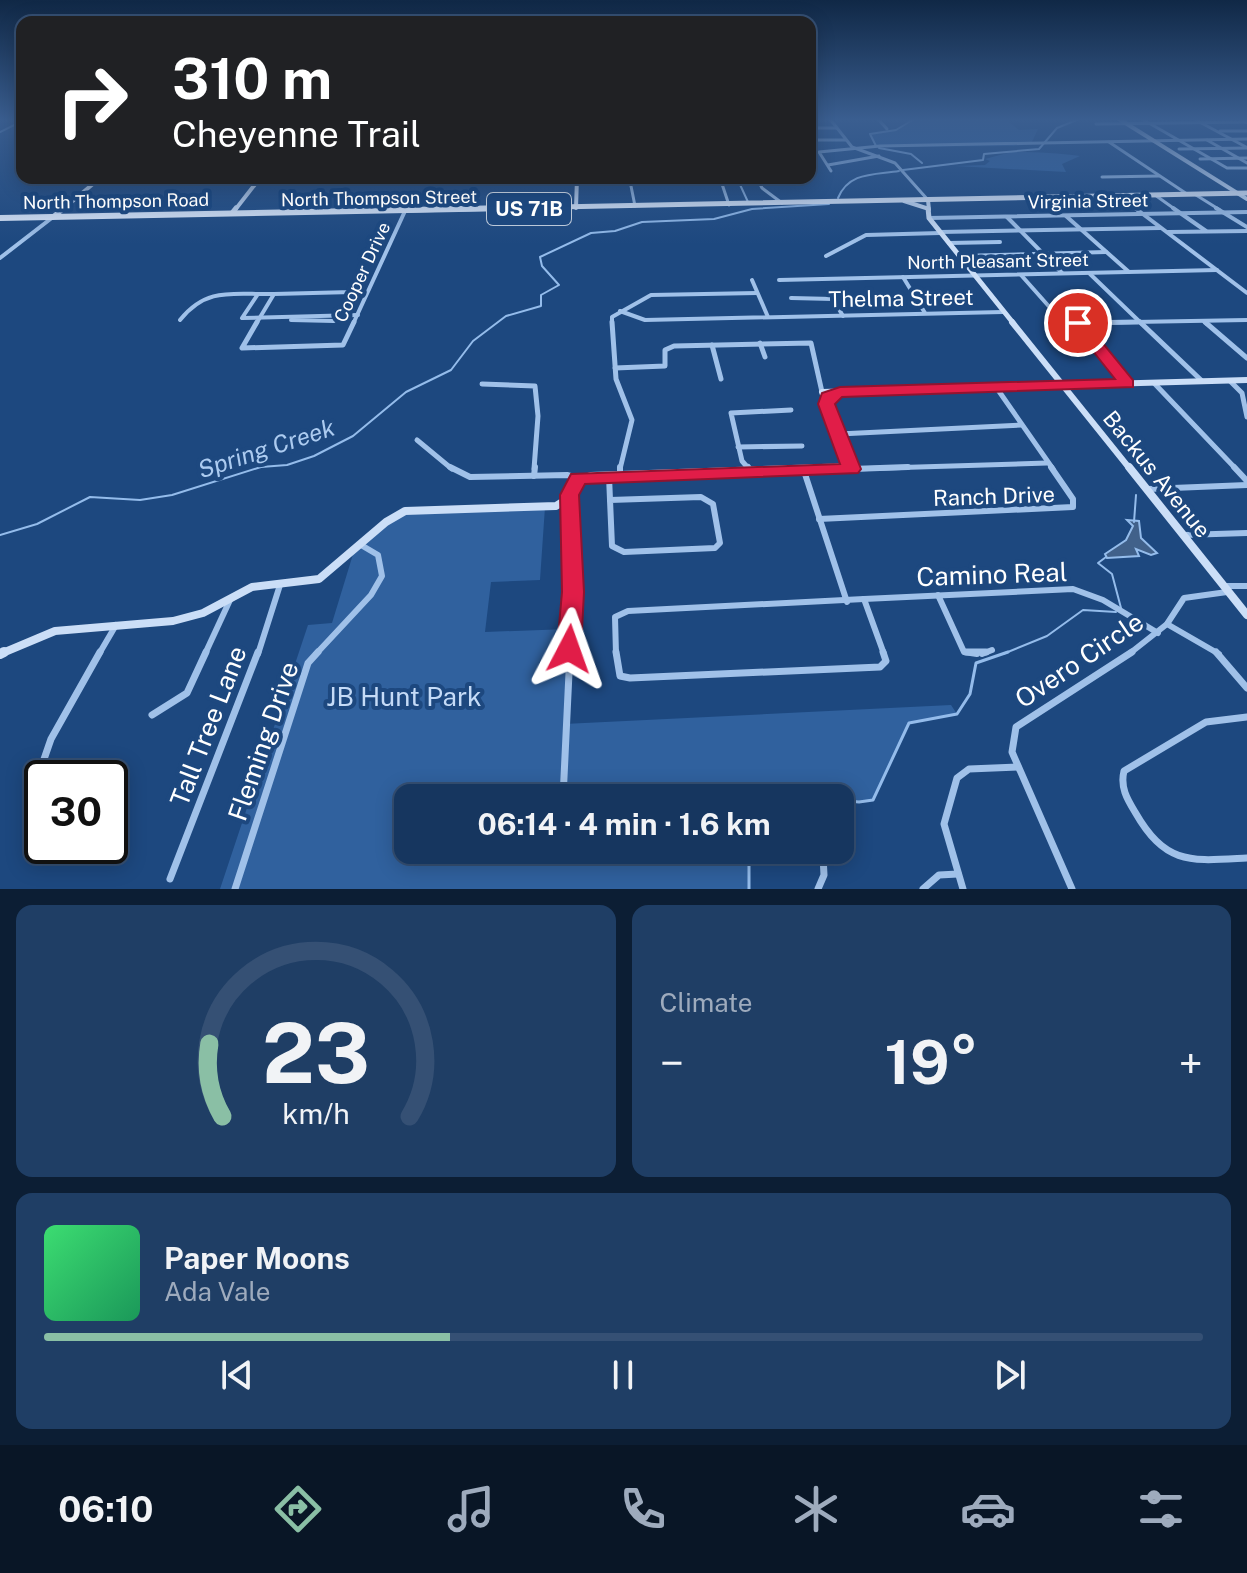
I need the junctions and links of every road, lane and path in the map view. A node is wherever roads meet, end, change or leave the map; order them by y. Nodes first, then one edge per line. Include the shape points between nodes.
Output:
1 (825, 160) edge
2 (854, 160) edge
3 (888, 160) edge
4 (1136, 160) edge
5 (1187, 160) edge
6 (1214, 160) edge
7 (1247, 163) edge
8 (828, 165) junction
9 (831, 171) dead end
10 (1160, 176) junction
11 (1102, 177) dead end
12 (93, 184) edge
13 (255, 184) edge
14 (577, 184) edge
15 (722, 184) edge
16 (761, 184) edge
17 (631, 186) dead end
18 (908, 189) dead end
19 (918, 189) junction
20 (435, 192) dead end
21 (1239, 194) junction
22 (1155, 195) junction
23 (1189, 195) junction
24 (1196, 195) junction
25 (1119, 196) junction
26 (1247, 196) edge
27 (928, 200) junction
28 (902, 201) junction
29 (782, 204) junction
30 (729, 205) junction
31 (635, 207) junction
32 (576, 208) junction
33 (926, 208) junction
34 (405, 211) junction
35 (427, 211) junction
36 (1224, 212) junction
37 (1247, 212) edge
38 (232, 213) junction
39 (1180, 213) junction
40 (1142, 214) junction
41 (1065, 215) junction
42 (53, 217) junction
43 (1006, 217) junction
44 (0, 218) edge
45 (929, 218) junction
46 (1160, 228) junction
47 (1081, 229) junction
48 (1247, 229) edge
49 (1019, 230) junction
50 (1206, 231) junction
51 (1166, 232) junction
52 (940, 233) junction
53 (1000, 242) dead end
54 (949, 243) junction
55 (1106, 252) junction
56 (1042, 253) junction
57 (826, 256) dead end
58 (960, 256) junction
59 (0, 258) edge
60 (1217, 270) junction
61 (1129, 272) junction
62 (1089, 273) junction
63 (1062, 274) junction
64 (1021, 275) junction
65 (974, 276) junction
66 (903, 277) junction
67 (752, 280) dead end
68 (779, 280) dead end
69 (356, 287) dead end
70 (1245, 291) edge
71 (757, 293) junction
72 (258, 294) junction
73 (274, 294) junction
74 (791, 298) dead end
75 (620, 311) junction
76 (1003, 312) junction
77 (925, 314) junction
78 (358, 315) junction
79 (843, 316) junction
80 (260, 317) junction
81 (768, 317) junction
82 (180, 320) dead end
83 (1247, 320) edge
84 (1204, 321) junction
85 (1141, 322) junction
86 (1078, 323) junction
87 (760, 343) junction
88 (712, 345) junction
89 (765, 357) dead end
90 (1247, 358) edge
91 (615, 368) junction
92 (721, 379) dead end
93 (1229, 380) junction
94 (1247, 380) edge
95 (1202, 381) junction
96 (1127, 383) junction
97 (1153, 383) junction
98 (482, 384) dead end
99 (1063, 385) junction
100 (996, 387) junction
101 (822, 392) junction
102 (840, 392) junction
103 (827, 404) junction
104 (791, 410) dead end
105 (1247, 417) edge
106 (1022, 425) junction
107 (839, 434) junction
108 (417, 440) dead end
109 (802, 446) dead end
110 (738, 447) junction
111 (742, 461) junction
112 (1048, 463) junction
113 (852, 469) junction
114 (804, 471) junction
115 (738, 472) junction
116 (751, 472) junction
117 (609, 475) junction
118 (620, 475) junction
119 (534, 476) junction
120 (578, 478) junction
121 (1247, 483) edge
122 (1146, 489) junction
123 (570, 495) junction
124 (610, 500) junction
125 (819, 519) junction
126 (1247, 533) edge
127 (1183, 535) junction
128 (361, 545) junction
129 (280, 585) junction
130 (1247, 586) edge
131 (1226, 589) junction
132 (938, 595) junction
133 (230, 599) junction
134 (864, 599) junction
135 (847, 602) junction
136 (1247, 615) edge
137 (116, 624) junction
138 (1167, 624) junction
139 (1158, 633) junction
140 (992, 650) dead end
141 (0, 654) edge
142 (1247, 688) edge
143 (152, 715) dead end
144 (1247, 717) edge
145 (44, 760) edge
146 (1018, 767) junction
147 (564, 784) edge
148 (1247, 858) edge
149 (823, 864) edge
150 (958, 874) junction
151 (170, 879) dead end
152 (235, 889) edge
153 (818, 889) edge
154 (923, 889) edge
155 (963, 889) edge
156 (1072, 889) edge

1 - 8 street
2 - 8 street
3 - 19 street
4 - 10 street
5 - 21 street
6 - 7 street via 1227,168
8 - 9 street
10 - 11 street
10 - 23 street
12 - 42 street
13 - 38 street
14 - 32 street
15 - 30 street
16 - 29 street
17 - 31 street
18 - 19 street
19 - 27 street
20 - 35 street
21 - 24 main road, North Thompson Street / US 71B
21 - 26 main road, North Thompson Street / US 71B
22 - 23 main road, North Thompson Street / US 71B
22 - 25 main road, North Thompson Street / US 71B
22 - 39 street
23 - 24 main road, North Thompson Street / US 71B
24 - 36 street
25 - 27 main road, North Thompson Street / US 71B
25 - 40 street
27 - 28 main road, North Thompson Street / US 71B
27 - 33 street
28 - 29 main road, North Thompson Street / US 71B
28 - 33 street
29 - 30 main road, North Thompson Street / US 71B
30 - 31 main road, North Thompson Street / US 71B
31 - 32 main road, North Thompson Street / US 71B
32 - 35 main road, North Thompson Street / US 71B
33 - 45 street, Backus Avenue
34 - 35 main road, North Thompson Street / US 71B
34 - 38 main road, North Thompson Street / US 71B
34 - 78 street, Cooper Drive
36 - 37 street, Virginia Street
36 - 39 street, Virginia Street
36 - 48 street
38 - 42 main road, North Thompson Road / US 71B
39 - 40 street, Virginia Street
39 - 50 street
40 - 41 street, Virginia Street
40 - 46 street
41 - 43 street, Virginia Street
41 - 47 street
42 - 44 main road, North Thompson Road / US 71B
42 - 59 street
43 - 45 street, Virginia Street
43 - 49 street
45 - 52 street, Backus Avenue
46 - 47 street
46 - 51 street
47 - 49 street
47 - 55 street
48 - 50 street
49 - 52 street
49 - 56 street
50 - 51 street
51 - 60 street
52 - 54 street, Backus Avenue
52 - 57 street via 866,235
53 - 54 street
54 - 58 street, Backus Avenue
55 - 56 street
55 - 61 street
56 - 58 street
56 - 63 street
58 - 65 street, Backus Avenue
60 - 61 street, North Pleasant Street
60 - 70 street
61 - 62 street, North Pleasant Street
62 - 63 street, North Pleasant Street
62 - 85 street
63 - 64 street, North Pleasant Street
64 - 65 street, North Pleasant Street
64 - 86 street via 1051,309
65 - 66 street, North Pleasant Street
65 - 76 street, Backus Avenue
66 - 68 street, North Pleasant Street
66 - 77 street
67 - 71 street
69 - 73 street via 352,292
71 - 75 street via 651,295
71 - 81 street
72 - 73 street
72 - 80 street via 242,318
72 - 82 street via 201,297
73 - 80 street
74 - 79 street via 833,299
75 - 81 street, Thelma Street via 645,320
75 - 91 street via 612,317
76 - 77 street, Thelma Street
76 - 99 street, Backus Avenue
77 - 79 street, Thelma Street
78 - 80 street via 292,322
78 - 80 street, Cooper Drive via 343,345 243,349
79 - 81 street, Thelma Street
83 - 84 street
84 - 85 street
84 - 90 street
85 - 86 street
85 - 95 street
86 - 96 street
87 - 88 street
87 - 89 street
87 - 101 street via 811,343
88 - 91 street via 670,347 665,350 667,365
88 - 92 street
91 - 118 street via 632,424
93 - 94 street
93 - 95 street
93 - 105 street via 1242,393
95 - 97 street
96 - 97 street
96 - 99 street
97 - 121 street
98 - 119 street via 535,386
99 - 100 street
99 - 122 street, Backus Avenue
100 - 102 street
100 - 106 street, Ranch Drive
101 - 102 street
101 - 103 street
102 - 103 street via 828,396
103 - 107 street
104 - 110 street via 731,413
106 - 107 street
106 - 112 street, Ranch Drive
107 - 113 street
108 - 119 street via 463,475
109 - 110 street
110 - 111 street
111 - 115 street
111 - 116 street
112 - 113 street
112 - 125 street, Ranch Drive via 1073,507
113 - 114 street
114 - 116 street
114 - 125 street
115 - 116 street
115 - 118 street
117 - 118 street
117 - 120 street
117 - 124 street
119 - 120 street
120 - 123 street
121 - 122 street
122 - 127 street, Backus Avenue
123 - 128 street via 548,507 405,511
123 - 147 street via 573,592
124 - 124 street via 611,544 618,551 709,549 720,543 708,498
125 - 135 street
126 - 127 street
127 - 131 street, Backus Avenue
128 - 129 street via 319,579
128 - 152 street, Fleming Drive via 378,555 382,576 308,663
129 - 133 street via 252,587
129 - 151 street, Tall Tree Lane
130 - 131 street, Overo Circle
131 - 136 street, Backus Avenue
131 - 138 street, Overo Circle via 1184,598
132 - 134 street, Camino Real
132 - 139 street, Camino Real via 1073,589 1103,600
132 - 140 street via 964,652 980,655
133 - 137 street via 187,618
133 - 143 street via 187,693
134 - 135 street, Camino Real
134 - 135 street, Camino Real via 886,661 880,667 630,678 617,670 615,617 621,611
137 - 141 street via 55,631
137 - 145 street
138 - 139 street, Overo Circle
138 - 142 street via 1219,654
139 - 146 street, Overo Circle via 1022,720 1012,744
144 - 148 street via 1206,722 1124,771 1121,779 1142,826 1160,850 1187,861
146 - 150 street via 969,769 957,778 944,824
146 - 156 street, Overo Circle
149 - 153 street
150 - 154 street via 939,875
150 - 155 street

